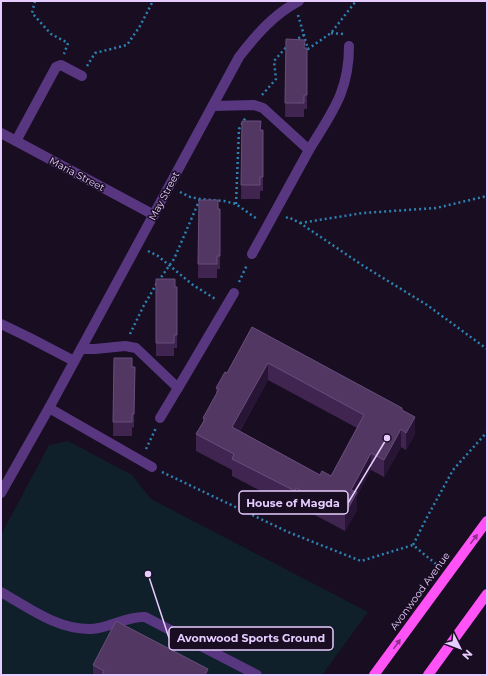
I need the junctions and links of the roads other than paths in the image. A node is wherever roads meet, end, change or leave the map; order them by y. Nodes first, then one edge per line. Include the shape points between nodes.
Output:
1 (299, 1) edge
2 (349, 46) dead end
3 (82, 76) road end
4 (213, 106) junction
5 (1, 133) edge
6 (16, 141) junction
7 (309, 150) junction
8 (154, 215) junction
9 (252, 254) road end
10 (234, 293) road end
11 (1, 324) edge
12 (82, 348) junction
13 (74, 361) junction
14 (178, 388) junction
15 (49, 408) junction
16 (160, 418) road end
17 (152, 467) road end
18 (1, 493) edge
19 (487, 521) edge
20 (1, 592) edge
21 (487, 594) edge
22 (257, 675) edge
23 (374, 675) edge
24 (428, 675) edge

1 - 4 street, May Street via 272,20 253,39 239,58
2 - 7 street via 348,72 343,90
3 - 6 street via 58,65
4 - 7 street via 254,105 263,108
4 - 8 street, May Street
5 - 6 street, Maria Street
6 - 8 street, Maria Street
7 - 9 street
8 - 12 street, May Street
10 - 14 street
11 - 13 street
12 - 13 street, May Street
12 - 14 street via 136,348
13 - 15 street, May Street
14 - 16 street
15 - 17 street
15 - 18 street, May Street
23 -> 19 main road, Avonwood Avenue
20 - 22 street via 54,622 79,628 92,629 131,618 145,617
21 - 24 main road

